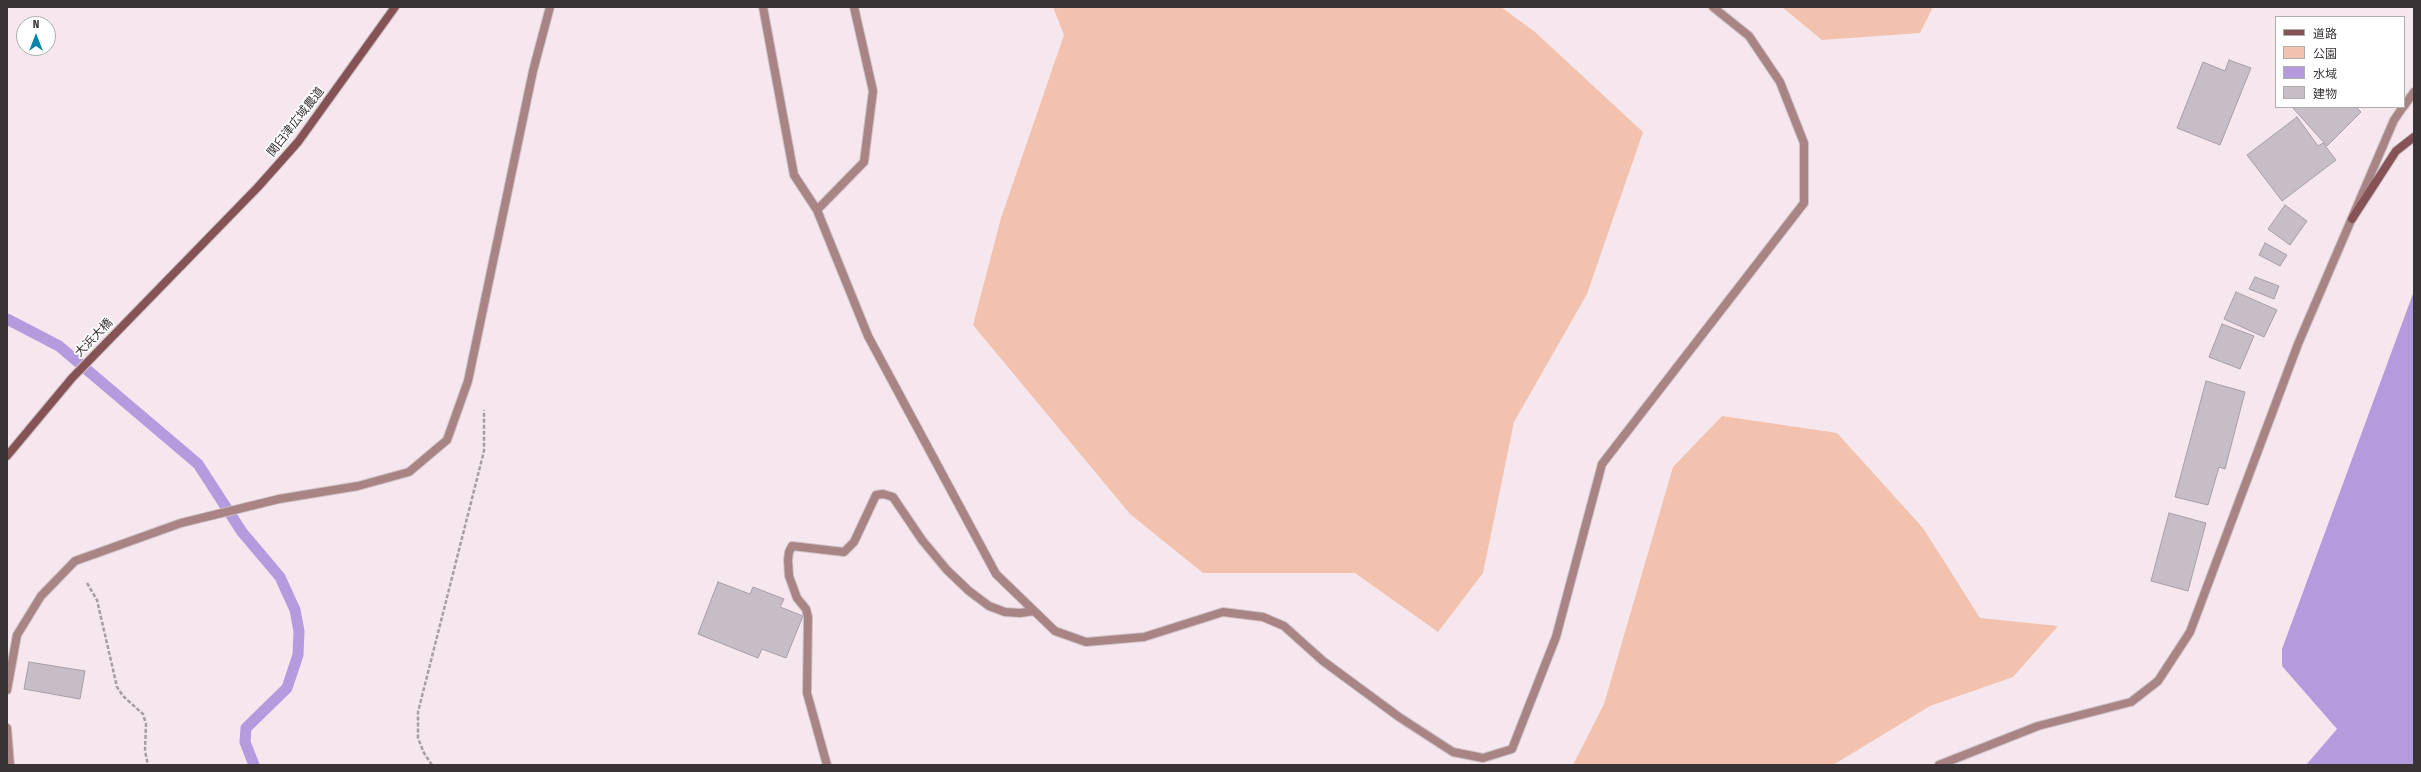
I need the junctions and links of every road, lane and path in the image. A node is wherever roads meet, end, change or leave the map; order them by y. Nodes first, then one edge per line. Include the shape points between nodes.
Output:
1 (395, 7) edge
2 (550, 7) edge
3 (763, 7) edge
4 (854, 7) edge
5 (1713, 7) edge
6 (2414, 92) edge
7 (2405, 105) edge
8 (2403, 108) edge
9 (2414, 137) edge
10 (817, 210) junction
11 (2352, 219) junction
12 (204, 241) joint
13 (484, 407) dead end
14 (7, 456) edge
15 (70, 567) junction
16 (1034, 611) junction
17 (7, 690) edge
18 (7, 728) edge
19 (10, 765) edge
20 (148, 765) edge
21 (432, 765) edge
22 (827, 765) edge
23 (1939, 765) edge

1 - 12 street, 関臼津広域農道 via 298,142
2 - 15 street via 533,71 468,380 447,440 409,472 358,486 279,498 181,523 76,562
3 - 10 street via 794,175
4 - 10 street via 873,91 864,162
5 - 16 street via 1749,36 1780,82 1804,143 1804,203 1602,464 1556,637 1512,749 1483,758 1453,752 1399,717 1336,670 1284,626 1263,617 1223,612 1144,637 1086,642 1055,631
6 - 7 street
8 - 11 street via 2394,120
9 - 11 street via 2396,151
10 - 16 street via 868,336 992,567
11 - 23 street via 2298,344 2190,632 2158,681 2131,702 2038,726
12 - 14 street, 大浜大橋 via 72,378
13 - 21 path via 484,451 418,712 418,738
15 - 17 street via 41,596 17,635
15 - 20 path via 92,588 97,600 117,687 143,714 146,724 145,751
16 - 22 street via 1005,612 989,606 969,591 946,570 892,497 883,494 876,495 854,542 844,552 792,546 788,560 789,576 808,617 807,693
18 - 19 street

